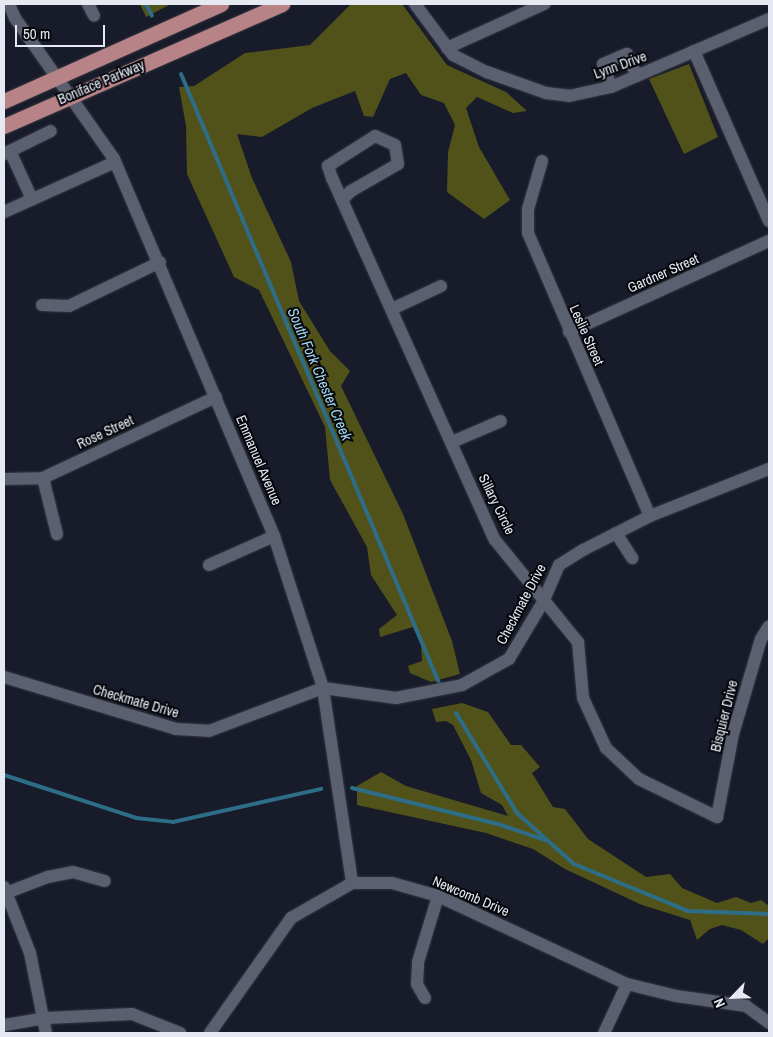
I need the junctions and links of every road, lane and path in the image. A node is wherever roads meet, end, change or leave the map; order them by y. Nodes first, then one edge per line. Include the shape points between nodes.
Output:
1 (9, 4) edge
2 (88, 4) edge
3 (221, 4) edge
4 (282, 4) edge
5 (416, 4) edge
6 (544, 4) edge
7 (94, 16) dead end
8 (769, 19) edge
9 (447, 48) junction
10 (694, 51) junction
11 (637, 76) junction
12 (57, 77) junction
13 (611, 87) junction
14 (68, 96) junction
15 (4, 101) edge
16 (4, 126) edge
17 (52, 131) dead end
18 (7, 153) edge
19 (542, 160) dead end
20 (115, 162) junction
21 (32, 199) junction
22 (342, 200) junction
23 (4, 212) edge
24 (769, 221) edge
25 (769, 241) edge
26 (160, 262) junction
27 (441, 286) dead end
28 (42, 305) dead end
29 (392, 309) junction
30 (569, 332) junction
31 (216, 397) junction
32 (501, 421) dead end
33 (452, 442) junction
34 (769, 469) edge
35 (43, 478) junction
36 (4, 479) edge
37 (650, 516) junction
38 (616, 533) junction
39 (57, 534) dead end
40 (274, 536) junction
41 (632, 558) dead end
42 (209, 565) dead end
43 (543, 602) junction
44 (769, 626) edge
45 (4, 678) edge
46 (323, 688) junction
47 (718, 817) joint
48 (105, 881) dead end
49 (352, 883) junction
50 (5, 890) edge
51 (438, 896) junction
52 (626, 984) junction
53 (425, 998) dead end
54 (46, 1018) junction
55 (769, 1023) edge
56 (5, 1025) dead end
57 (46, 1033) edge
58 (180, 1033) edge
59 (210, 1033) edge
60 (604, 1033) edge

1 - 12 street, Emmanuel Avenue via 15,18
2 - 7 street
3 - 12 main road, Boniface Parkway
4 - 14 main road, Boniface Parkway
5 - 9 street, Lynn Drive
6 - 9 street
8 - 10 street, Lynn Drive
9 - 13 street, Lynn Drive via 453,55 487,72 546,92 569,96
10 - 11 street, Lynn Drive
10 - 24 street
11 - 13 street, Lynn Drive
11 - 13 street via 627,54 603,64
12 - 14 street, Emmanuel Avenue
12 - 15 main road, Boniface Parkway
14 - 16 main road, Boniface Parkway
14 - 20 street, Emmanuel Avenue
17 - 18 street
18 - 21 street
19 - 30 street, Leslie Street via 528,209 528,233
20 - 21 street
20 - 26 street, Emmanuel Avenue
21 - 23 street
22 - 22 street, Sillary Circle via 328,166 376,136 395,145 398,164 351,191
22 - 29 street, Sillary Circle
25 - 30 street, Gardner Street
26 - 28 street via 69,306
26 - 31 street, Emmanuel Avenue
27 - 29 street
29 - 33 street, Sillary Circle
30 - 37 street, Leslie Street
31 - 35 street, Rose Street
31 - 40 street, Emmanuel Avenue
32 - 33 street
33 - 43 street, Sillary Circle via 495,540
34 - 37 street, Checkmate Drive
35 - 36 street, Rose Street
35 - 39 street
37 - 38 street, Checkmate Drive
38 - 41 street
38 - 43 street, Checkmate Drive via 559,565
40 - 42 street
40 - 46 street, Emmanuel Avenue
43 - 46 street, Checkmate Drive via 508,660 462,685 396,698
43 - 47 street, Sillary Circle via 578,642 583,698 606,748 639,779
44 - 47 street, Bisquier Drive via 760,639 733,734
45 - 46 street, Checkmate Drive via 176,729 208,731
46 - 49 street, Emmanuel Avenue
48 - 50 street via 73,872
49 - 51 street, Newcomb Drive via 392,883
49 - 59 street, Newcomb Drive via 291,918
50 - 54 street via 30,954
51 - 52 street, Newcomb Drive
51 - 53 street via 418,962 417,984
52 - 55 street, Newcomb Drive via 676,996 746,1006
52 - 60 street
54 - 56 street
54 - 57 street
54 - 58 street via 132,1014

